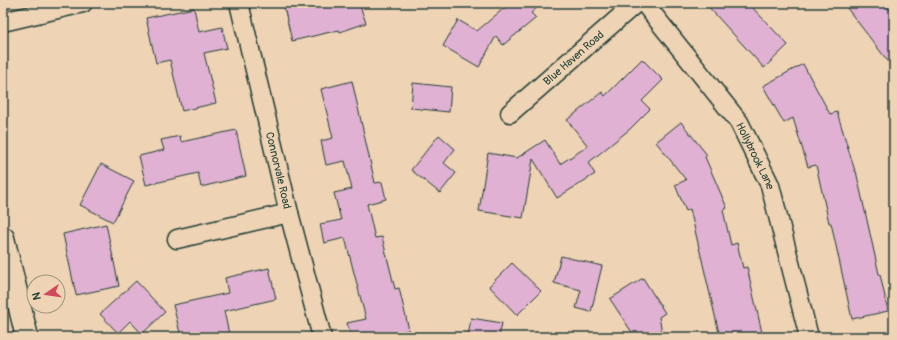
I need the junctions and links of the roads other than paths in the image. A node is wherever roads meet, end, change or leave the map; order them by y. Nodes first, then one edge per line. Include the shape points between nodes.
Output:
1 (83, 3) edge
2 (239, 3) edge
3 (636, 3) edge
4 (644, 3) edge
5 (3, 22) edge
6 (510, 113) dead end
7 (289, 213) junction
8 (3, 238) edge
9 (177, 240) dead end
10 (27, 337) edge
11 (322, 337) edge
12 (809, 337) edge

1 - 5 street
2 - 7 street, Connorvale Road
3 - 6 street, Blue Haven Road
4 - 12 street, Hollybrook Lane via 739,122 770,185
7 - 9 street
7 - 11 street, Connorvale Road
8 - 10 main road

